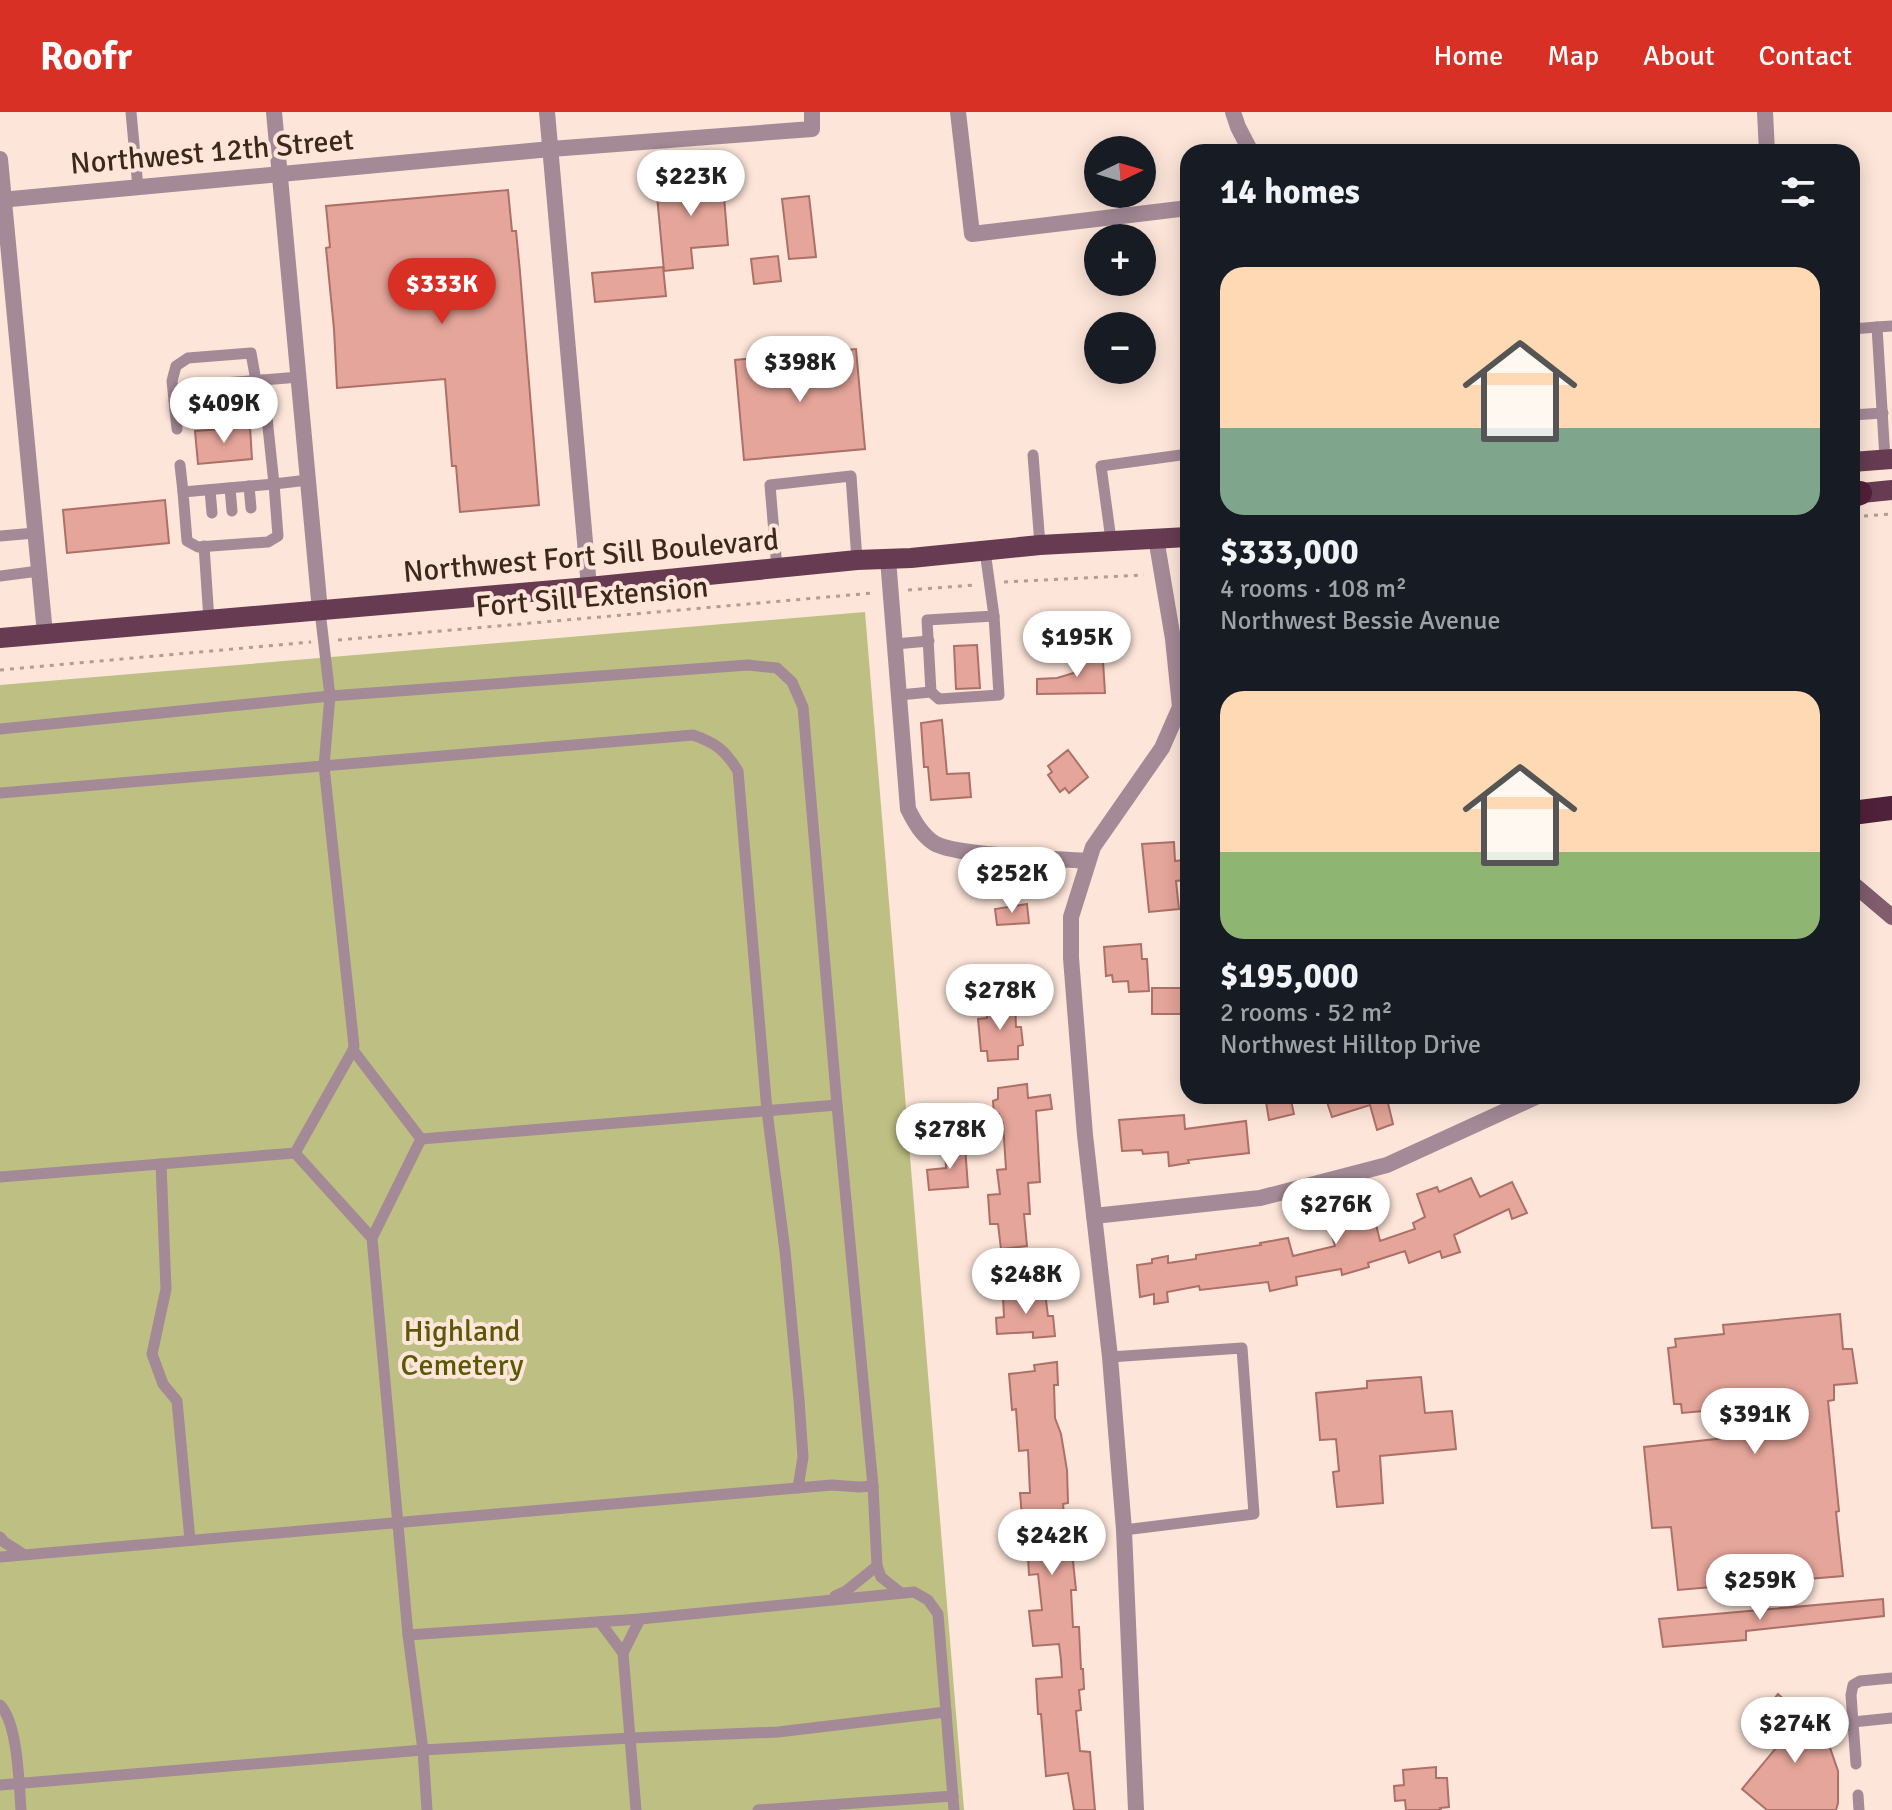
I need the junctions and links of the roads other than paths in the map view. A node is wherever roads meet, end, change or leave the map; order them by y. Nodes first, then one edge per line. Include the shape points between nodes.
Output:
1 (131, 112) edge
2 (274, 112) edge
3 (547, 112) edge
4 (812, 112) edge
5 (958, 112) edge
6 (1233, 112) edge
7 (1765, 112) edge
8 (1247, 144) edge
9 (1767, 144) edge
10 (551, 149) junction
11 (0, 159) edge
12 (281, 172) junction
13 (138, 188) junction
14 (2, 199) edge
15 (1180, 209) edge
16 (1892, 326) edge
17 (1877, 327) junction
18 (1860, 328) edge
19 (299, 377) junction
20 (260, 381) junction
21 (223, 383) dead end
22 (1886, 383) edge
23 (1883, 413) junction
24 (1860, 414) edge
25 (177, 429) dead end
26 (1888, 430) edge
27 (1033, 455) dead end
28 (1180, 455) edge
29 (1889, 459) edge
30 (1860, 461) edge
31 (180, 465) dead end
32 (308, 480) junction
33 (274, 484) junction
34 (249, 486) junction
35 (230, 488) junction
36 (210, 490) junction
37 (1892, 490) edge
38 (183, 492) junction
39 (1860, 493) edge
40 (251, 508) dead end
41 (232, 511) dead end
42 (212, 513) dead end
43 (253, 527) dead end
44 (233, 529) dead end
45 (214, 531) dead end
46 (35, 533) junction
47 (0, 536) edge
48 (1180, 537) edge
49 (1156, 538) junction
50 (1111, 540) junction
51 (253, 543) junction
52 (235, 544) junction
53 (1040, 545) junction
54 (209, 546) junction
55 (985, 551) junction
56 (888, 559) junction
57 (857, 560) junction
58 (777, 569) junction
59 (39, 571) junction
60 (0, 576) edge
61 (589, 587) junction
62 (320, 611) junction
63 (994, 616) junction
64 (209, 620) junction
65 (45, 634) junction
66 (0, 638) edge
67 (929, 641) junction
68 (895, 644) junction
69 (1180, 689) edge
70 (931, 692) junction
71 (899, 695) junction
72 (330, 696) junction
73 (1180, 715) edge
74 (0, 729) edge
75 (324, 766) junction
76 (0, 793) edge
77 (1892, 808) edge
78 (1860, 812) edge
79 (1088, 861) junction
80 (1860, 890) edge
81 (1892, 917) edge
82 (353, 1050) junction
83 (1520, 1104) edge
84 (837, 1105) junction
85 (767, 1111) junction
86 (421, 1139) junction
87 (295, 1153) junction
88 (161, 1164) junction
89 (0, 1177) edge
90 (1094, 1216) junction
91 (372, 1238) junction
92 (1110, 1357) junction
93 (873, 1486) junction
94 (798, 1488) junction
95 (398, 1522) junction
96 (1124, 1530) junction
97 (0, 1537) edge
98 (190, 1540) junction
99 (23, 1554) junction
100 (0, 1557) edge
101 (877, 1566) junction
102 (901, 1593) junction
103 (827, 1600) junction
104 (640, 1619) junction
105 (600, 1622) junction
106 (408, 1635) junction
107 (623, 1653) junction
108 (1892, 1678) edge
109 (0, 1705) edge
110 (946, 1712) junction
111 (1892, 1718) edge
112 (1853, 1722) junction
113 (631, 1738) junction
114 (423, 1750) junction
115 (1856, 1764) dead end
116 (19, 1783) junction
117 (0, 1785) edge
118 (1858, 1795) dead end
119 (953, 1796) junction
120 (21, 1810) edge
121 (427, 1810) edge
122 (636, 1810) edge
123 (758, 1810) edge
124 (954, 1810) edge
125 (1136, 1810) edge
126 (1859, 1810) edge

1 - 13 lane
2 - 12 street
3 - 10 street
4 - 10 street, Northwest 12th Street via 812,129
5 - 15 street via 972,234
6 - 8 street
7 - 9 street
10 - 12 street, Northwest 12th Street
10 - 61 street
11 - 14 street
12 - 13 street, Northwest 12th Street
12 - 19 street
13 - 14 street, Northwest 12th Street
14 - 46 street
16 - 17 lane
17 - 18 lane
17 - 22 lane
19 - 20 lane
19 - 32 street
20 - 21 lane
20 - 25 lane via 251,353 188,358 176,366 172,381
20 - 33 lane
22 - 23 lane
23 - 24 lane
23 - 26 lane
26 - 29 lane
27 - 53 lane
28 - 50 lane via 1101,466
29 - 30 main road
31 - 38 lane
32 - 33 lane
32 - 62 street
33 - 34 lane
33 - 51 lane via 278,536
34 - 35 lane
34 - 40 lane
35 - 36 lane
35 - 41 lane
36 - 38 lane
36 - 42 lane
37 - 39 main road
38 - 54 lane via 187,541
43 - 51 lane
44 - 52 lane
45 - 54 lane
46 - 47 lane
46 - 59 street
48 - 49 main road, Northwest Fort Sill Boulevard
49 - 50 main road, Northwest Fort Sill Boulevard
49 - 69 street
50 - 53 main road, Northwest Fort Sill Boulevard
51 - 52 lane
52 - 54 lane
53 - 55 main road, Northwest Fort Sill Boulevard
54 - 64 lane
55 - 56 main road, Northwest Fort Sill Boulevard
55 - 63 lane
56 - 57 main road, Northwest Fort Sill Boulevard
56 - 68 street
57 - 58 main road, Northwest Fort Sill Boulevard
57 - 58 lane via 851,476 770,485
58 - 61 main road, Northwest Fort Sill Boulevard
59 - 60 lane
59 - 65 street
61 - 62 main road, Northwest Fort Sill Boulevard
62 - 64 main road, Northwest Fort Sill Boulevard
62 - 72 lane
63 - 67 lane via 927,620
63 - 70 lane via 999,695 939,699
64 - 65 main road, Northwest Fort Sill Boulevard
65 - 66 main road, Northwest Fort Sill Boulevard
67 - 68 lane
67 - 70 lane
68 - 71 street
70 - 71 lane
71 - 79 street via 908,809 936,845
72 - 74 lane
72 - 75 lane
72 - 84 lane via 748,665 777,668 792,682 803,707
73 - 79 street
75 - 76 lane
75 - 82 lane
75 - 85 lane via 693,735 726,752 738,771
77 - 78 highway
79 - 90 street via 1071,917 1071,958
80 - 81 street
82 - 86 lane
82 - 87 lane
83 - 90 street via 1387,1165 1260,1198
84 - 85 lane
84 - 93 lane
85 - 86 lane
85 - 94 lane via 799,1400 803,1457
86 - 91 lane
87 - 88 lane
87 - 91 lane
88 - 89 lane
88 - 98 lane via 166,1289 152,1354 163,1384 177,1401
90 - 92 street
91 - 95 lane
92 - 96 street
92 - 96 lane via 1242,1348 1254,1514
93 - 94 lane
93 - 101 lane
94 - 95 lane
95 - 98 lane
95 - 106 lane
96 - 125 street
97 - 99 lane
98 - 99 lane
99 - 100 lane
101 - 102 lane via 881,1577
101 - 103 lane
102 - 103 lane
102 - 110 lane via 914,1592 938,1614
103 - 104 lane
104 - 105 lane
104 - 107 lane
105 - 106 lane
105 - 107 lane
106 - 114 lane
107 - 113 lane
108 - 112 lane via 1853,1685
109 - 116 lane via 15,1747
110 - 113 lane via 778,1732
110 - 119 lane
111 - 112 lane
112 - 115 lane
113 - 114 lane
113 - 122 lane
114 - 116 lane
114 - 121 lane
116 - 117 lane
116 - 120 lane
118 - 126 lane
119 - 123 lane
119 - 124 lane

